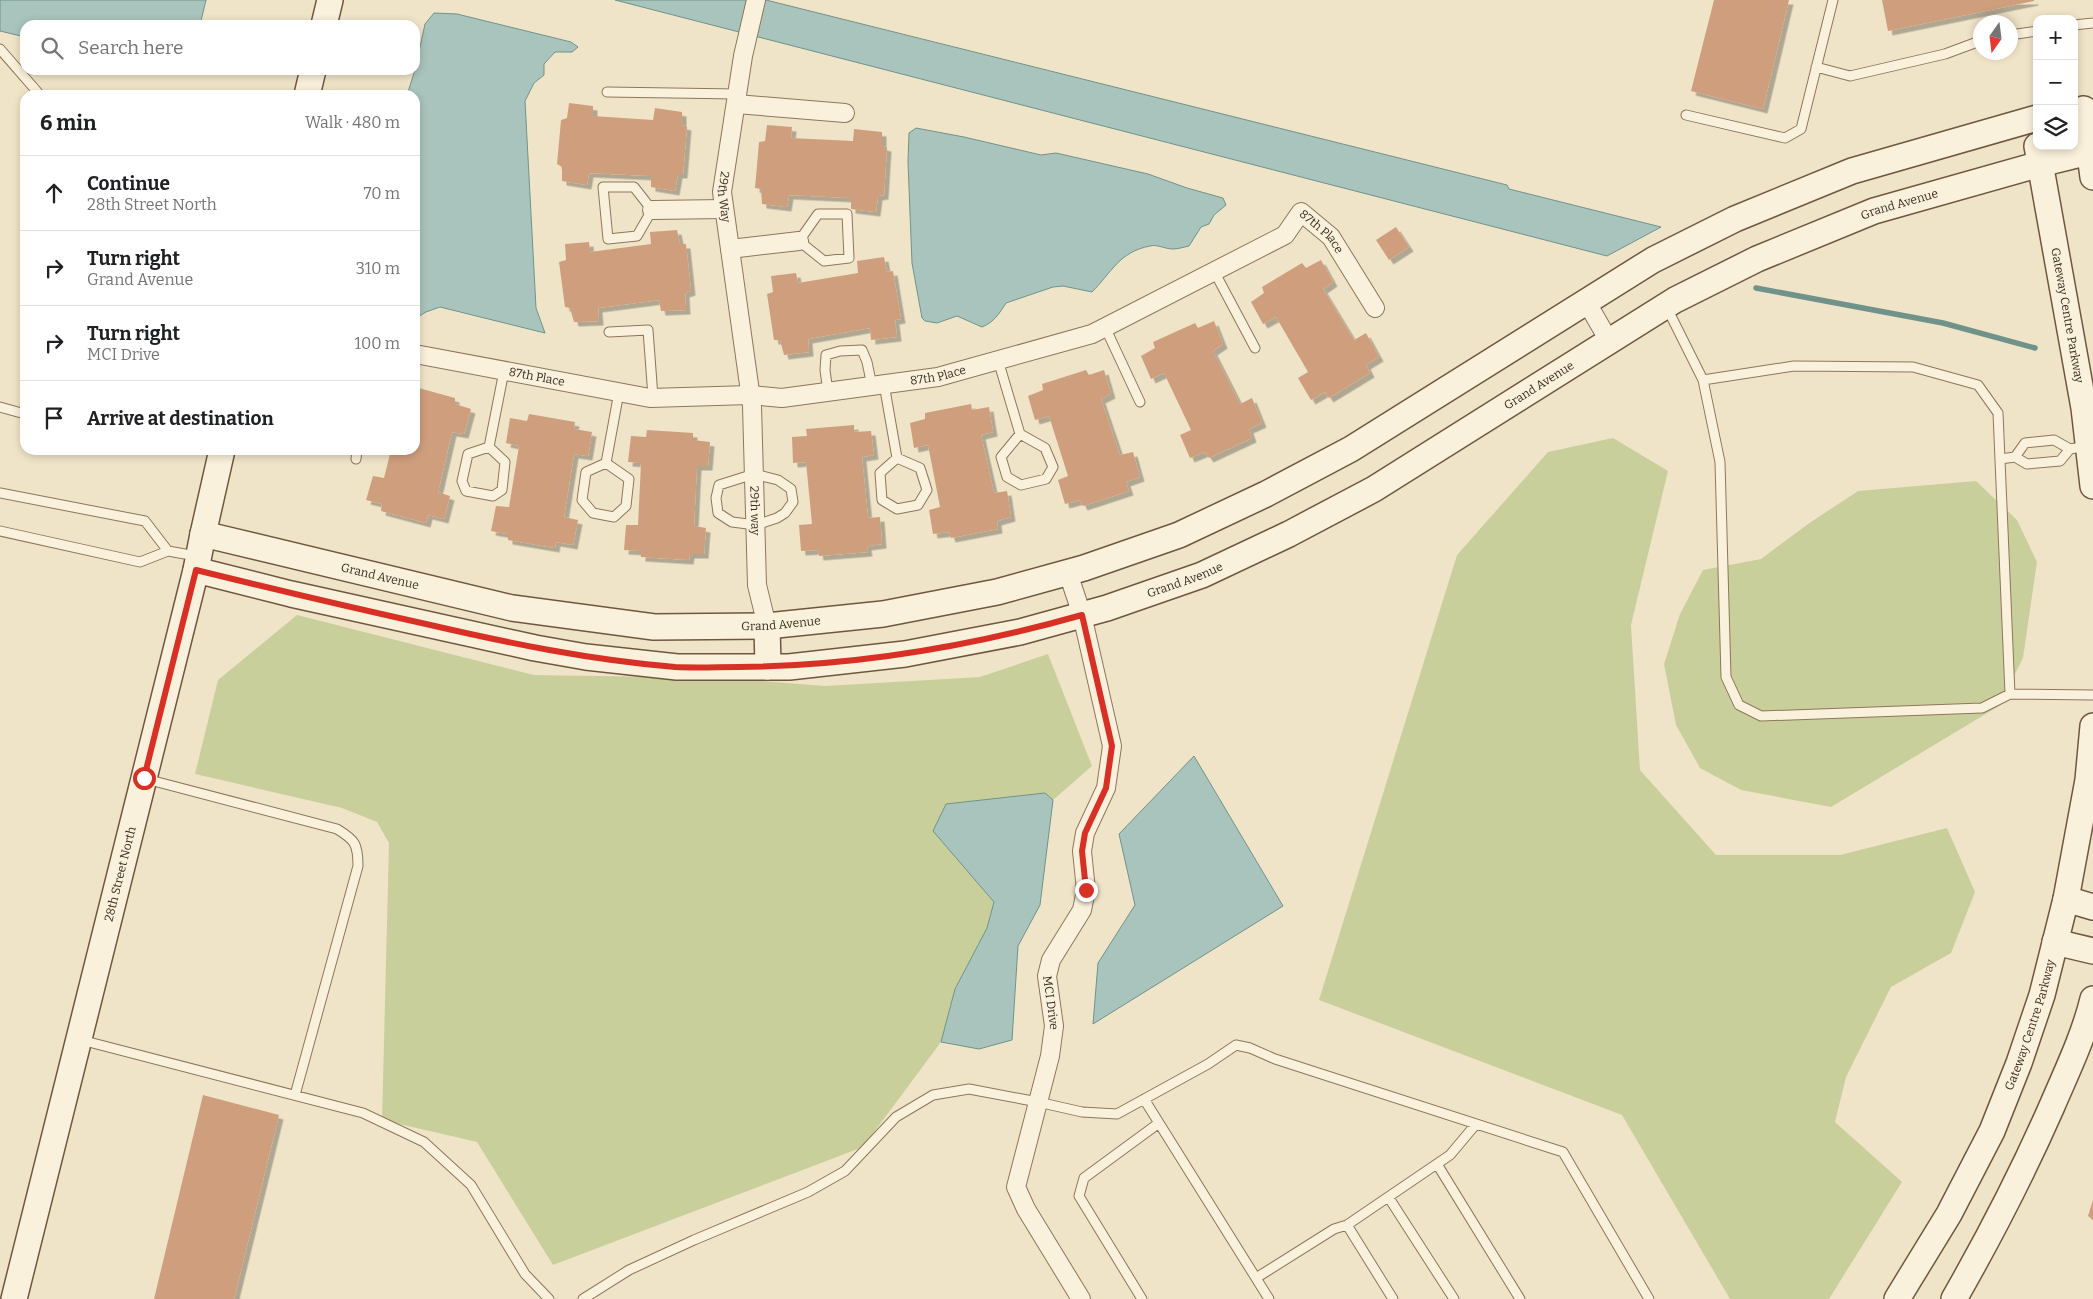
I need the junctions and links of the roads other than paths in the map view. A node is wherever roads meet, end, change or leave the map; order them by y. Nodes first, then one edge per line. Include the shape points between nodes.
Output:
1 (330, 0) edge
2 (756, 0) edge
3 (1833, 0) edge
4 (325, 20) edge
5 (2093, 23) edge
6 (2078, 25) edge
7 (2033, 32) edge
8 (2018, 35) edge
9 (1973, 44) edge
10 (0, 49) edge
11 (1816, 68) junction
12 (20, 72) edge
13 (23, 75) edge
14 (312, 75) edge
15 (36, 90) edge
16 (307, 90) edge
17 (607, 92) dead end
18 (736, 99) junction
19 (2084, 109) edge
20 (845, 113) dead end
21 (1686, 115) dead end
22 (2033, 119) edge
23 (2038, 152) edge
24 (2091, 152) edge
25 (2093, 177) edge
26 (724, 209) junction
27 (652, 210) junction
28 (799, 241) junction
29 (730, 249) junction
30 (1214, 271) junction
31 (1586, 301) junction
32 (1666, 306) junction
33 (1375, 308) dead end
34 (1105, 327) junction
35 (609, 332) dead end
36 (1609, 341) junction
37 (1254, 348) dead end
38 (420, 355) edge
39 (998, 360) junction
40 (504, 371) junction
41 (1703, 380) junction
42 (878, 385) junction
43 (619, 392) junction
44 (828, 392) junction
45 (750, 396) junction
46 (654, 398) junction
47 (1140, 402) dead end
48 (0, 407) edge
49 (20, 413) edge
50 (1020, 434) junction
51 (489, 446) junction
52 (2079, 448) junction
53 (221, 455) edge
54 (2015, 457) junction
55 (897, 458) junction
56 (2000, 459) junction
57 (606, 463) junction
58 (754, 474) junction
59 (2093, 486) edge
60 (0, 493) edge
61 (756, 525) junction
62 (0, 531) edge
63 (168, 551) junction
64 (199, 554) junction
65 (1068, 572) junction
66 (1082, 615) junction
67 (767, 626) junction
68 (768, 666) junction
69 (2010, 694) junction
70 (2093, 696) edge
71 (2093, 726) edge
72 (144, 778) junction
73 (2066, 899) junction
74 (2093, 907) edge
75 (2055, 942) junction
76 (2093, 951) edge
77 (2093, 999) edge
78 (79, 1039) junction
79 (295, 1095) junction
80 (1144, 1099) junction
81 (1038, 1102) junction
82 (1159, 1122) junction
83 (1476, 1124) junction
84 (1438, 1164) junction
85 (1389, 1198) junction
86 (1347, 1226) junction
87 (1256, 1278) junction
88 (14, 1299) edge
89 (549, 1299) edge
90 (583, 1299) edge
91 (1081, 1299) edge
92 (1142, 1299) edge
93 (1269, 1299) edge
94 (1393, 1299) edge
95 (1454, 1299) edge
96 (1520, 1299) edge
97 (1649, 1299) edge
98 (1897, 1299) edge
99 (1954, 1299) edge

1 - 4 street
2 - 18 street, 29th Way
3 - 11 lane
5 - 6 lane
7 - 8 lane
9 - 11 lane via 1945,54 1850,76
10 - 12 lane
11 - 21 lane via 1801,129 1785,138
13 - 15 lane
14 - 16 street
17 - 18 lane
18 - 20 street
18 - 26 street, 29th Way via 722,192
19 - 24 street
22 - 31 street, Grand Avenue via 1843,174 1718,227 1653,260
23 - 24 street, Grand Avenue
23 - 32 street, Grand Avenue via 1874,211 1757,259
23 - 52 street, Gateway Centre Parkway via 2084,408
24 - 25 street
26 - 27 street
26 - 29 street, 29th Way
27 - 27 lane via 637,236 608,238 604,188 634,187
28 - 28 lane via 824,262 849,258 847,214 818,214
28 - 29 street
29 - 45 street, 29th Way
30 - 33 street, 87th Place via 1285,235 1301,212 1331,236
30 - 34 street, 87th Place
30 - 37 lane
31 - 36 street
31 - 65 street, Grand Avenue via 1351,448 1266,494 1179,535
32 - 36 street, Grand Avenue
32 - 41 lane
34 - 39 street, 87th Place via 1092,334
34 - 47 lane
35 - 46 lane via 648,330
36 - 66 street, Grand Avenue via 1374,489 1289,534 1202,575
38 - 40 street, 87th Place
39 - 42 street, 87th Place via 938,377
39 - 50 lane
40 - 43 street, 87th Place
40 - 51 lane
41 - 56 lane via 1794,366 1912,368 1978,385 1998,412
41 - 69 lane via 1720,462 1726,677 1739,705 1761,716 1982,708
42 - 44 street, 87th Place
42 - 44 lane via 862,350 840,351 826,355
42 - 55 lane
43 - 46 street, 87th Place
43 - 57 lane
44 - 45 street, 87th Place via 782,398
45 - 46 street, 87th Place
45 - 58 street, 29th way
48 - 49 lane
50 - 50 lane via 1045,448 1053,466 1046,479 1021,485 1007,477 1001,457
51 - 51 lane via 506,462 502,490 493,496 466,491 462,481 468,454
52 - 54 lane via 2060,461 2028,464
52 - 54 lane via 2054,440 2025,443
52 - 59 street, Gateway Centre Parkway
53 - 64 street, 28th Street North
54 - 56 lane
55 - 55 lane via 880,473 882,500 896,509 918,505 927,490 920,468
56 - 69 lane
57 - 57 lane via 629,479 626,506 614,517 593,513 582,500 586,472
58 - 61 street, 29th way
58 - 61 lane via 778,480 791,489 793,502 777,518
58 - 61 lane via 719,485 716,498 718,513 732,522
60 - 63 lane via 145,521
61 - 67 street, 29th way via 757,585
62 - 63 lane via 140,562
63 - 64 lane
64 - 67 street, Grand Avenue via 512,608 654,627
64 - 68 street, Grand Avenue via 300,596 535,648 677,667
64 - 72 street, 28th Street North
65 - 66 street, MCI Drive
65 - 67 street, Grand Avenue via 997,592 883,614
66 - 68 street, Grand Avenue via 1020,632 905,654 789,667
66 - 81 street, MCI Drive via 1112,746 1106,788 1085,833 1082,851 1086,890 1082,910 1051,960 1047,976 1054,1026
67 - 68 street
69 - 70 lane
71 - 73 street, Gateway Centre Parkway via 2088,780
72 - 78 street, 28th Street North
72 - 79 lane via 337,829 352,838 358,852 358,866
73 - 74 street
73 - 75 street, Gateway Centre Parkway
75 - 76 street
75 - 98 street, Gateway Centre Parkway via 2042,995 1992,1131 1949,1214
77 - 99 street via 2060,1089 2026,1163
78 - 79 lane
78 - 88 street, 28th Street North
79 - 89 lane via 363,1113 424,1142 471,1185 525,1274
80 - 81 lane via 1118,1114 1082,1112
80 - 82 lane
80 - 83 lane via 1236,1045
81 - 90 lane via 969,1089 933,1095 896,1117 844,1171 808,1192 629,1270
81 - 91 street, MCI Drive via 1016,1187
82 - 87 lane
82 - 92 lane via 1084,1178 1079,1196
83 - 84 lane via 1450,1155
83 - 97 lane via 1563,1152
84 - 85 lane
84 - 96 lane
85 - 86 lane
85 - 95 lane
86 - 87 lane via 1334,1229
86 - 94 lane
87 - 93 lane

